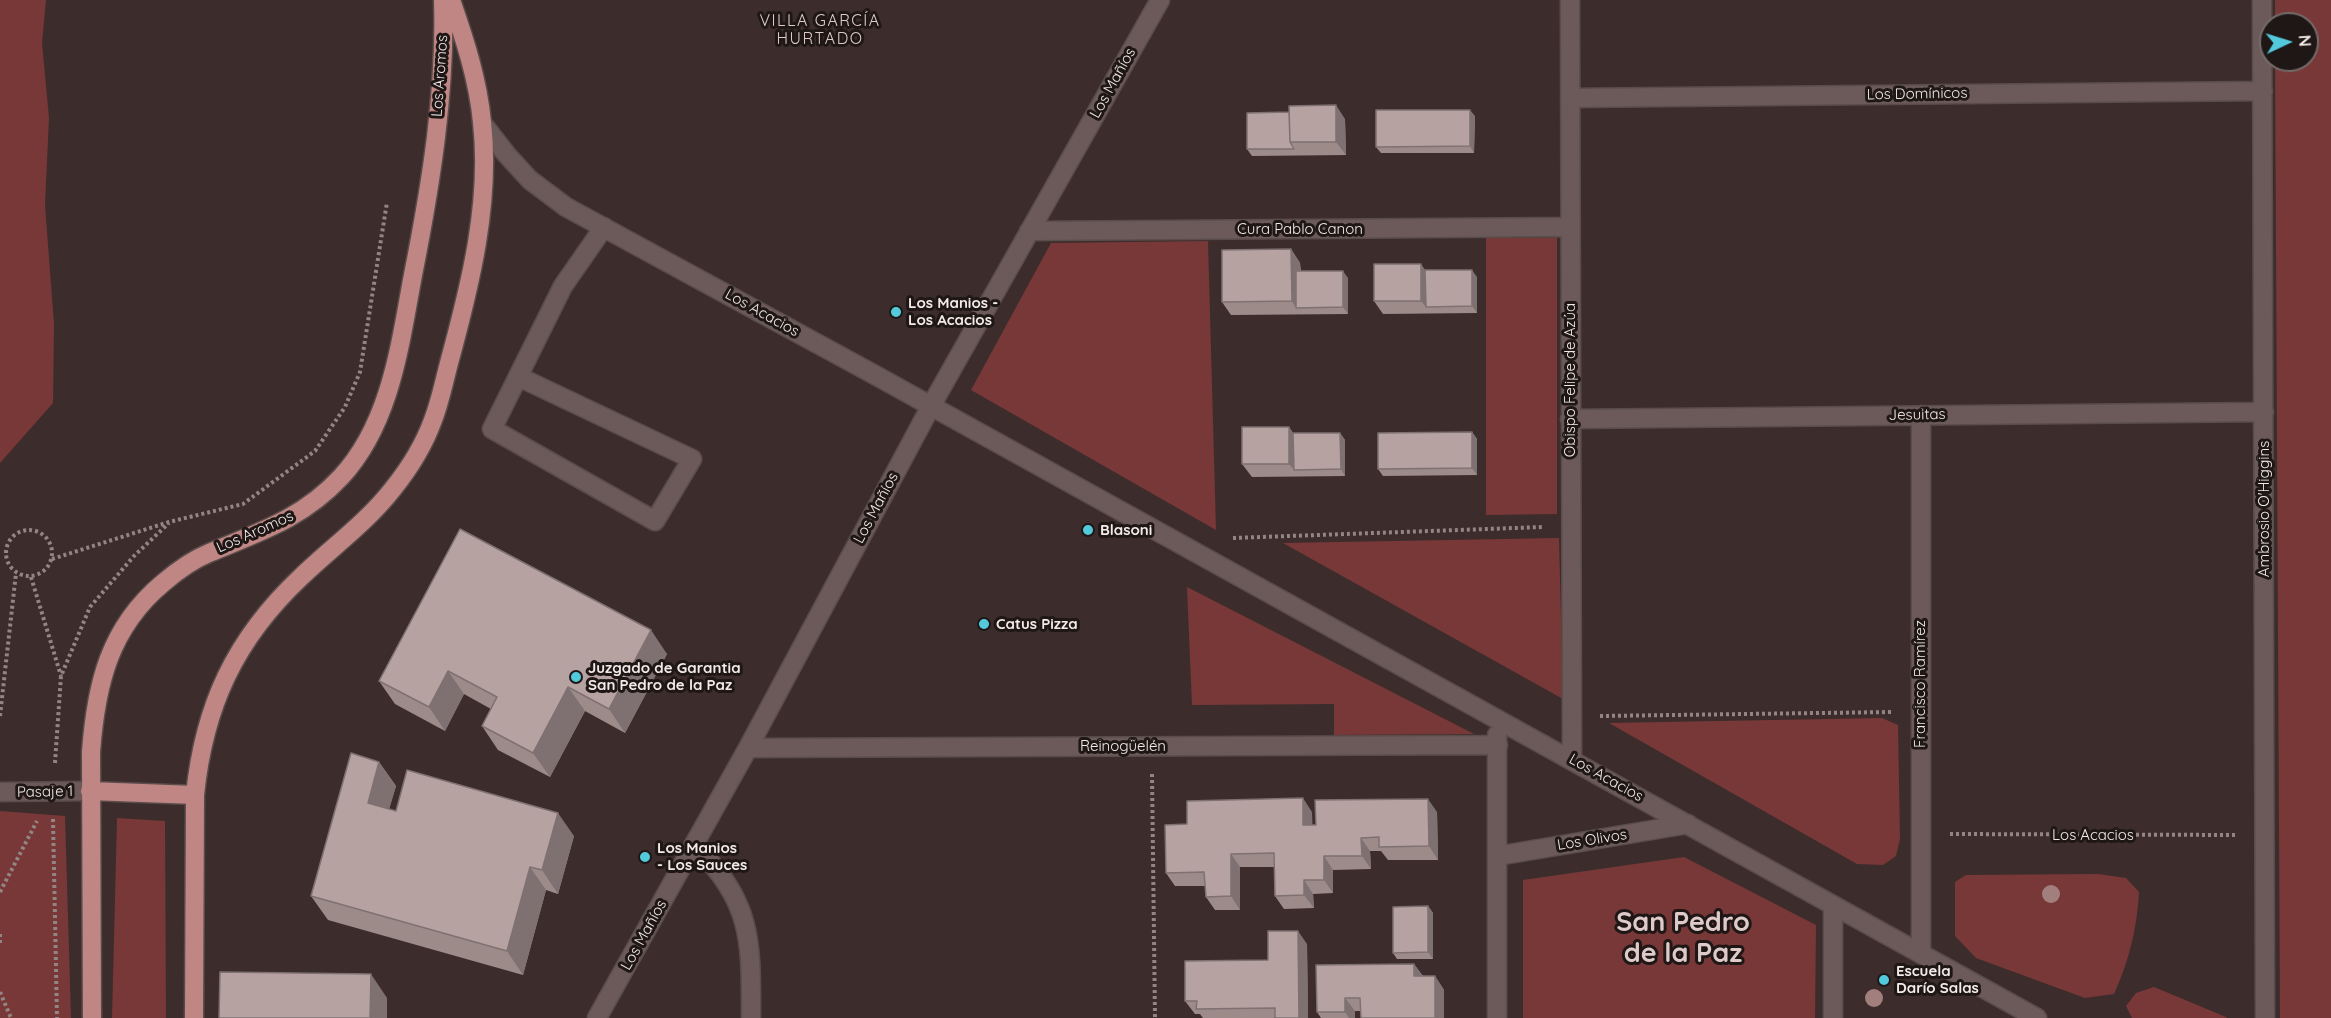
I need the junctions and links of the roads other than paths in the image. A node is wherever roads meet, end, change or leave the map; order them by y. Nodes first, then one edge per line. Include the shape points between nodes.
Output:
1 (443, 0) edge
2 (451, 0) edge
3 (1160, 0) edge
4 (1569, 0) edge
5 (2262, 0) edge
6 (2263, 91) junction
7 (1570, 98) junction
8 (482, 123) junction
9 (604, 227) junction
10 (1570, 227) junction
11 (1029, 231) junction
12 (519, 378) junction
13 (931, 406) junction
14 (2264, 412) junction
15 (1921, 415) junction
16 (1570, 419) junction
17 (1497, 718) junction
18 (1498, 745) junction
19 (748, 748) junction
20 (1572, 760) junction
21 (90, 791) junction
22 (0, 792) edge
23 (195, 795) junction
24 (1688, 824) junction
25 (695, 845) junction
26 (1497, 856) junction
27 (1833, 905) junction
28 (1921, 954) junction
29 (92, 1018) edge
30 (194, 1018) edge
31 (597, 1018) edge
32 (751, 1018) edge
33 (1497, 1018) edge
34 (1833, 1018) edge
35 (2037, 1018) edge
36 (2265, 1018) edge

1 - 21 main road, Los Aromos via 442,79 426,209 400,345 372,433 360,454 319,498 281,523 178,570 134,613 116,639 99,687 93,716
2 - 8 main road via 477,87
3 - 11 street, Los Mañíos
4 - 7 street, Obispo Felipe de Azúa
5 - 6 street, Ambrosio O'Higgins
6 - 7 street, Los Domínicos
6 - 14 street, Ambrosio O'Higgins
7 - 10 street, Obispo Felipe de Azúa
8 - 9 street, Los Acacios via 530,180 566,207
8 - 23 main road via 484,186 474,258 434,418 408,469 378,507 299,579 243,645 216,695 207,722
9 - 12 street via 563,286
9 - 13 street, Los Acacios
10 - 11 street, Cura Pablo Canon
10 - 16 street, Obispo Felipe de Azúa
11 - 13 street, Los Mañíos
12 - 12 street via 492,429 655,521 692,459
13 - 17 street, Los Acacios
13 - 19 street, Los Mañíos
14 - 15 street, Jesuitas
14 - 36 street, Ambrosio O'Higgins
15 - 16 street, Jesuitas
15 - 28 street, Francisco Ramírez
16 - 20 street, Obispo Felipe de Azúa
17 - 18 street
17 - 20 street, Los Acacios
18 - 19 street, Reinogüelén
18 - 26 street
19 - 25 street, Los Mañíos
20 - 24 street, Los Acacios
21 - 22 street, Pasaje 1
21 - 23 main road
21 - 29 main road, Los Aromos
23 - 30 main road
24 - 26 street, Los Olivos
24 - 27 street, Los Acacios
25 - 31 street, Los Mañíos
25 - 32 street via 715,865 741,911 751,958
26 - 33 street
27 - 28 street, Los Acacios
27 - 34 street
28 - 35 street, Los Acacios

